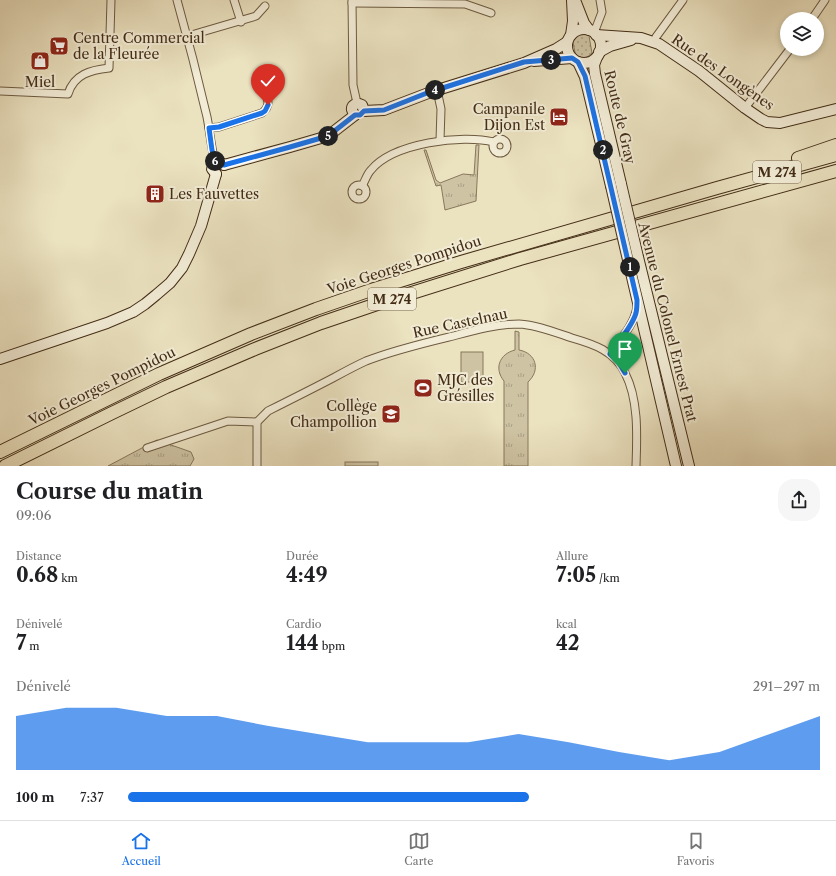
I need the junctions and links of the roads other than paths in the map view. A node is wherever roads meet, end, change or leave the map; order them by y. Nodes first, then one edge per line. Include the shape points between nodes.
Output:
1 (111, 0) edge
2 (177, 0) edge
3 (234, 0) edge
4 (574, 0) edge
5 (600, 0) edge
6 (683, 0) edge
7 (825, 0) edge
8 (352, 2) edge
9 (265, 6) dead end
10 (817, 12) edge
11 (491, 13) dead end
12 (241, 22) junction
13 (593, 33) junction
14 (188, 36) junction
15 (569, 38) junction
16 (641, 38) junction
17 (654, 42) junction
18 (598, 54) junction
19 (785, 56) edge
20 (575, 60) junction
21 (524, 62) junction
22 (262, 78) dead end
23 (437, 90) junction
24 (0, 91) edge
25 (745, 108) junction
26 (836, 109) edge
27 (358, 110) junction
28 (209, 128) junction
29 (440, 140) junction
30 (494, 142) dead end
31 (836, 145) edge
32 (836, 155) edge
33 (219, 164) junction
34 (836, 171) edge
35 (836, 177) edge
36 (797, 182) junction
37 (616, 185) junction
38 (362, 186) dead end
39 (717, 188) junction
40 (633, 259) junction
41 (637, 300) junction
42 (610, 354) junction
43 (0, 359) edge
44 (257, 422) junction
45 (147, 448) dead end
46 (0, 452) edge
47 (5, 466) edge
48 (257, 466) edge
49 (636, 466) edge
50 (676, 466) edge
51 (689, 466) edge

1 - 24 street via 109,68 83,75 70,87 68,94
2 - 14 street
3 - 12 street
4 - 13 main road via 584,23
4 - 15 main road
5 - 13 street via 602,12
6 - 17 street
7 - 10 street
8 - 11 street via 465,4
8 - 27 street via 353,85
9 - 12 street via 256,16
12 - 14 street
13 - 15 main road via 580,30
13 - 16 main road, Rue des Longènes
13 - 18 main road via 599,40
14 - 28 street
15 - 20 main road via 567,51
15 - 21 main road via 555,49
16 - 17 main road, Rue des Longènes
16 - 18 main road via 610,46
17 - 25 main road, Rue des Longènes via 664,46 699,71
18 - 20 main road via 591,61 584,63
18 - 37 main road, Route de Gray via 594,66 595,74
19 - 25 street
20 - 21 main road
20 - 37 main road, Route de Gray via 585,76
21 - 23 main road
22 - 28 street via 268,102 265,111
23 - 27 main road via 384,110
23 - 29 street via 441,109
25 - 26 main road, Rue des Longènes via 767,122 780,123
27 - 33 main road via 328,136
28 - 33 street via 212,150
29 - 30 street
29 - 38 street via 387,157 371,170
31 - 39 highway
32 - 39 highway, Voie Georges Pompidou / M 274
33 - 43 main road via 223,171 216,174 190,254 170,282 146,304 107,323
34 - 36 highway, Voie Georges Pompidou / M 274
35 - 36 highway
36 - 47 highway, Voie Georges Pompidou / M 274 via 520,259 321,323 166,386
37 - 40 main road, Avenue du Colonel Ernest Prat, bridge
39 - 46 highway, Voie Georges Pompidou / M 274 via 461,262 316,309 159,374
40 - 41 main road, Avenue du Colonel Ernest Prat
40 - 51 main road, Avenue du Colonel Ernest Prat
41 - 42 street via 633,321
41 - 50 main road, Avenue du Colonel Ernest Prat
42 - 44 street, Rue Castelnau via 600,347 537,327 518,324 496,326 409,347 365,362 268,411
42 - 49 street, Rue Castelnau via 618,361 631,387 636,420
44 - 45 street via 228,421
44 - 48 street

